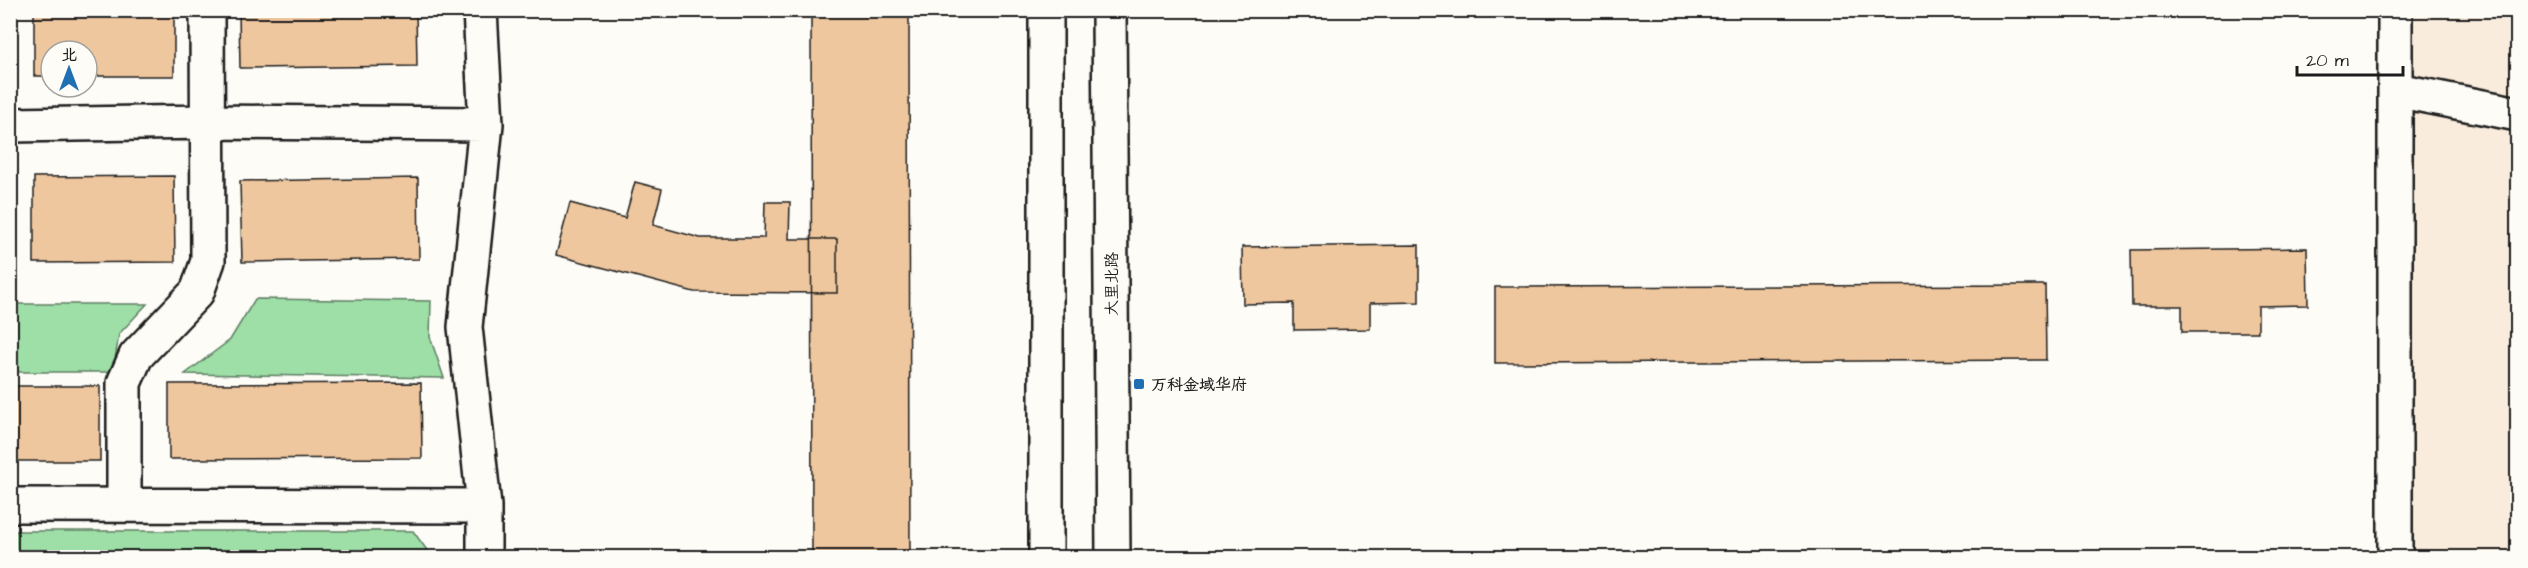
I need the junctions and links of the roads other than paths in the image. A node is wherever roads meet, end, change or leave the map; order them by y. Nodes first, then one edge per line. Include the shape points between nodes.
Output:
1 (207, 10) edge
2 (480, 10) edge
3 (1046, 10) edge
4 (1109, 10) edge
5 (2395, 10) edge
6 (2396, 90) junction
7 (2517, 114) edge
8 (207, 122) junction
9 (486, 124) junction
10 (10, 125) edge
11 (124, 504) junction
12 (10, 506) edge
13 (484, 506) junction
14 (484, 558) edge
15 (1046, 558) edge
16 (1113, 558) edge
17 (2395, 558) edge

1 - 8 main road
2 - 9 main road
3 - 15 main road
4 - 16 main road, 大里北路
5 - 6 main road
6 - 7 main road
6 - 17 main road
8 - 9 main road
8 - 10 main road
8 - 11 main road via 208,261 197,292 136,356 124,383
9 - 13 main road via 465,327
11 - 12 main road
11 - 13 main road
13 - 14 main road

